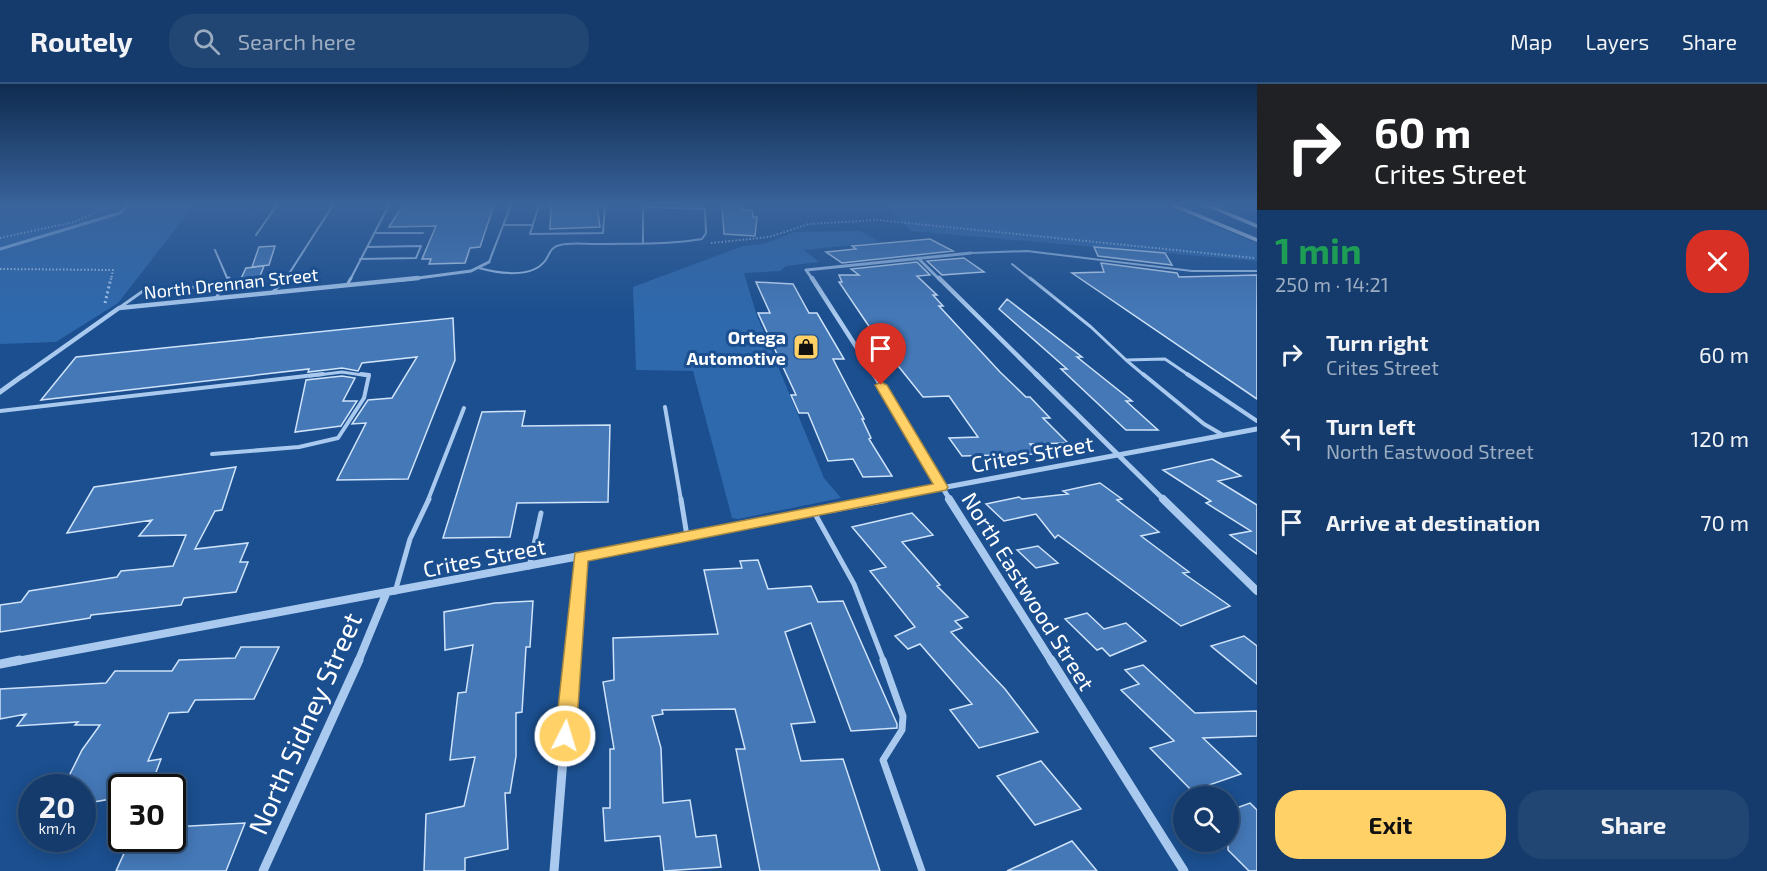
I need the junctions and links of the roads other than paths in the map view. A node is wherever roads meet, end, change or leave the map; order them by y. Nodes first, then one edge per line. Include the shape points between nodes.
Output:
1 (310, 242) edge
2 (370, 242) edge
3 (497, 242) edge
4 (675, 242) edge
5 (643, 244) joint
6 (367, 247) junction
7 (215, 250) dead end
8 (971, 253) joint
9 (918, 258) junction
10 (360, 259) junction
11 (489, 262) joint
12 (1012, 264) dead end
13 (479, 268) junction
14 (1257, 271) edge
15 (224, 285) junction
16 (346, 285) junction
17 (273, 292) junction
18 (216, 298) junction
19 (119, 308) junction
20 (1126, 360) junction
21 (0, 393) edge
22 (665, 407) dead end
23 (464, 408) dead end
24 (0, 411) edge
25 (1257, 421) edge
26 (1257, 429) edge
27 (1223, 435) junction
28 (212, 454) dead end
29 (1121, 456) junction
30 (942, 487) junction
31 (814, 512) junction
32 (541, 513) dead end
33 (687, 536) junction
34 (580, 557) junction
35 (529, 567) junction
36 (1257, 591) edge
37 (391, 593) junction
38 (0, 664) edge
39 (263, 871) edge
40 (554, 871) edge
41 (922, 871) edge
42 (1184, 871) edge

1 - 17 lane via 290,274
2 - 6 lane
3 - 11 lane
4 - 5 lane
5 - 13 lane via 560,245 550,249 542,264 532,268 497,272
6 - 10 lane
6 - 10 lane via 421,246 416,258
7 - 15 lane via 229,279
8 - 9 street
8 - 14 lane via 1003,249 1037,251 1194,271
9 - 29 street
9 - 30 street, North Eastwood Street via 806,270 857,345
10 - 16 lane
11 - 13 street, North Drennan Street
12 - 20 lane
13 - 16 street, North Drennan Street via 441,276
15 - 18 lane
15 - 19 lane via 143,291
16 - 17 street, North Drennan Street
17 - 18 street, North Drennan Street
18 - 19 street, North Drennan Street
19 - 21 street, North Drennan Street
20 - 25 lane via 1165,359
20 - 27 lane
22 - 33 lane
23 - 37 lane
24 - 28 lane via 342,372 369,375 364,398 338,438 299,447
26 - 27 street, Crites Street
27 - 29 street, Crites Street
29 - 30 street, Crites Street
29 - 36 street
30 - 31 street, Crites Street
30 - 42 street, North Eastwood Street
31 - 33 street, Crites Street
31 - 41 lane via 827,530 862,606 903,716 902,730 883,760
32 - 35 lane
33 - 34 street, Crites Street
34 - 35 street, Crites Street
34 - 40 street
35 - 37 street, Crites Street
37 - 38 street, Crites Street
37 - 39 street, North Sidney Street

